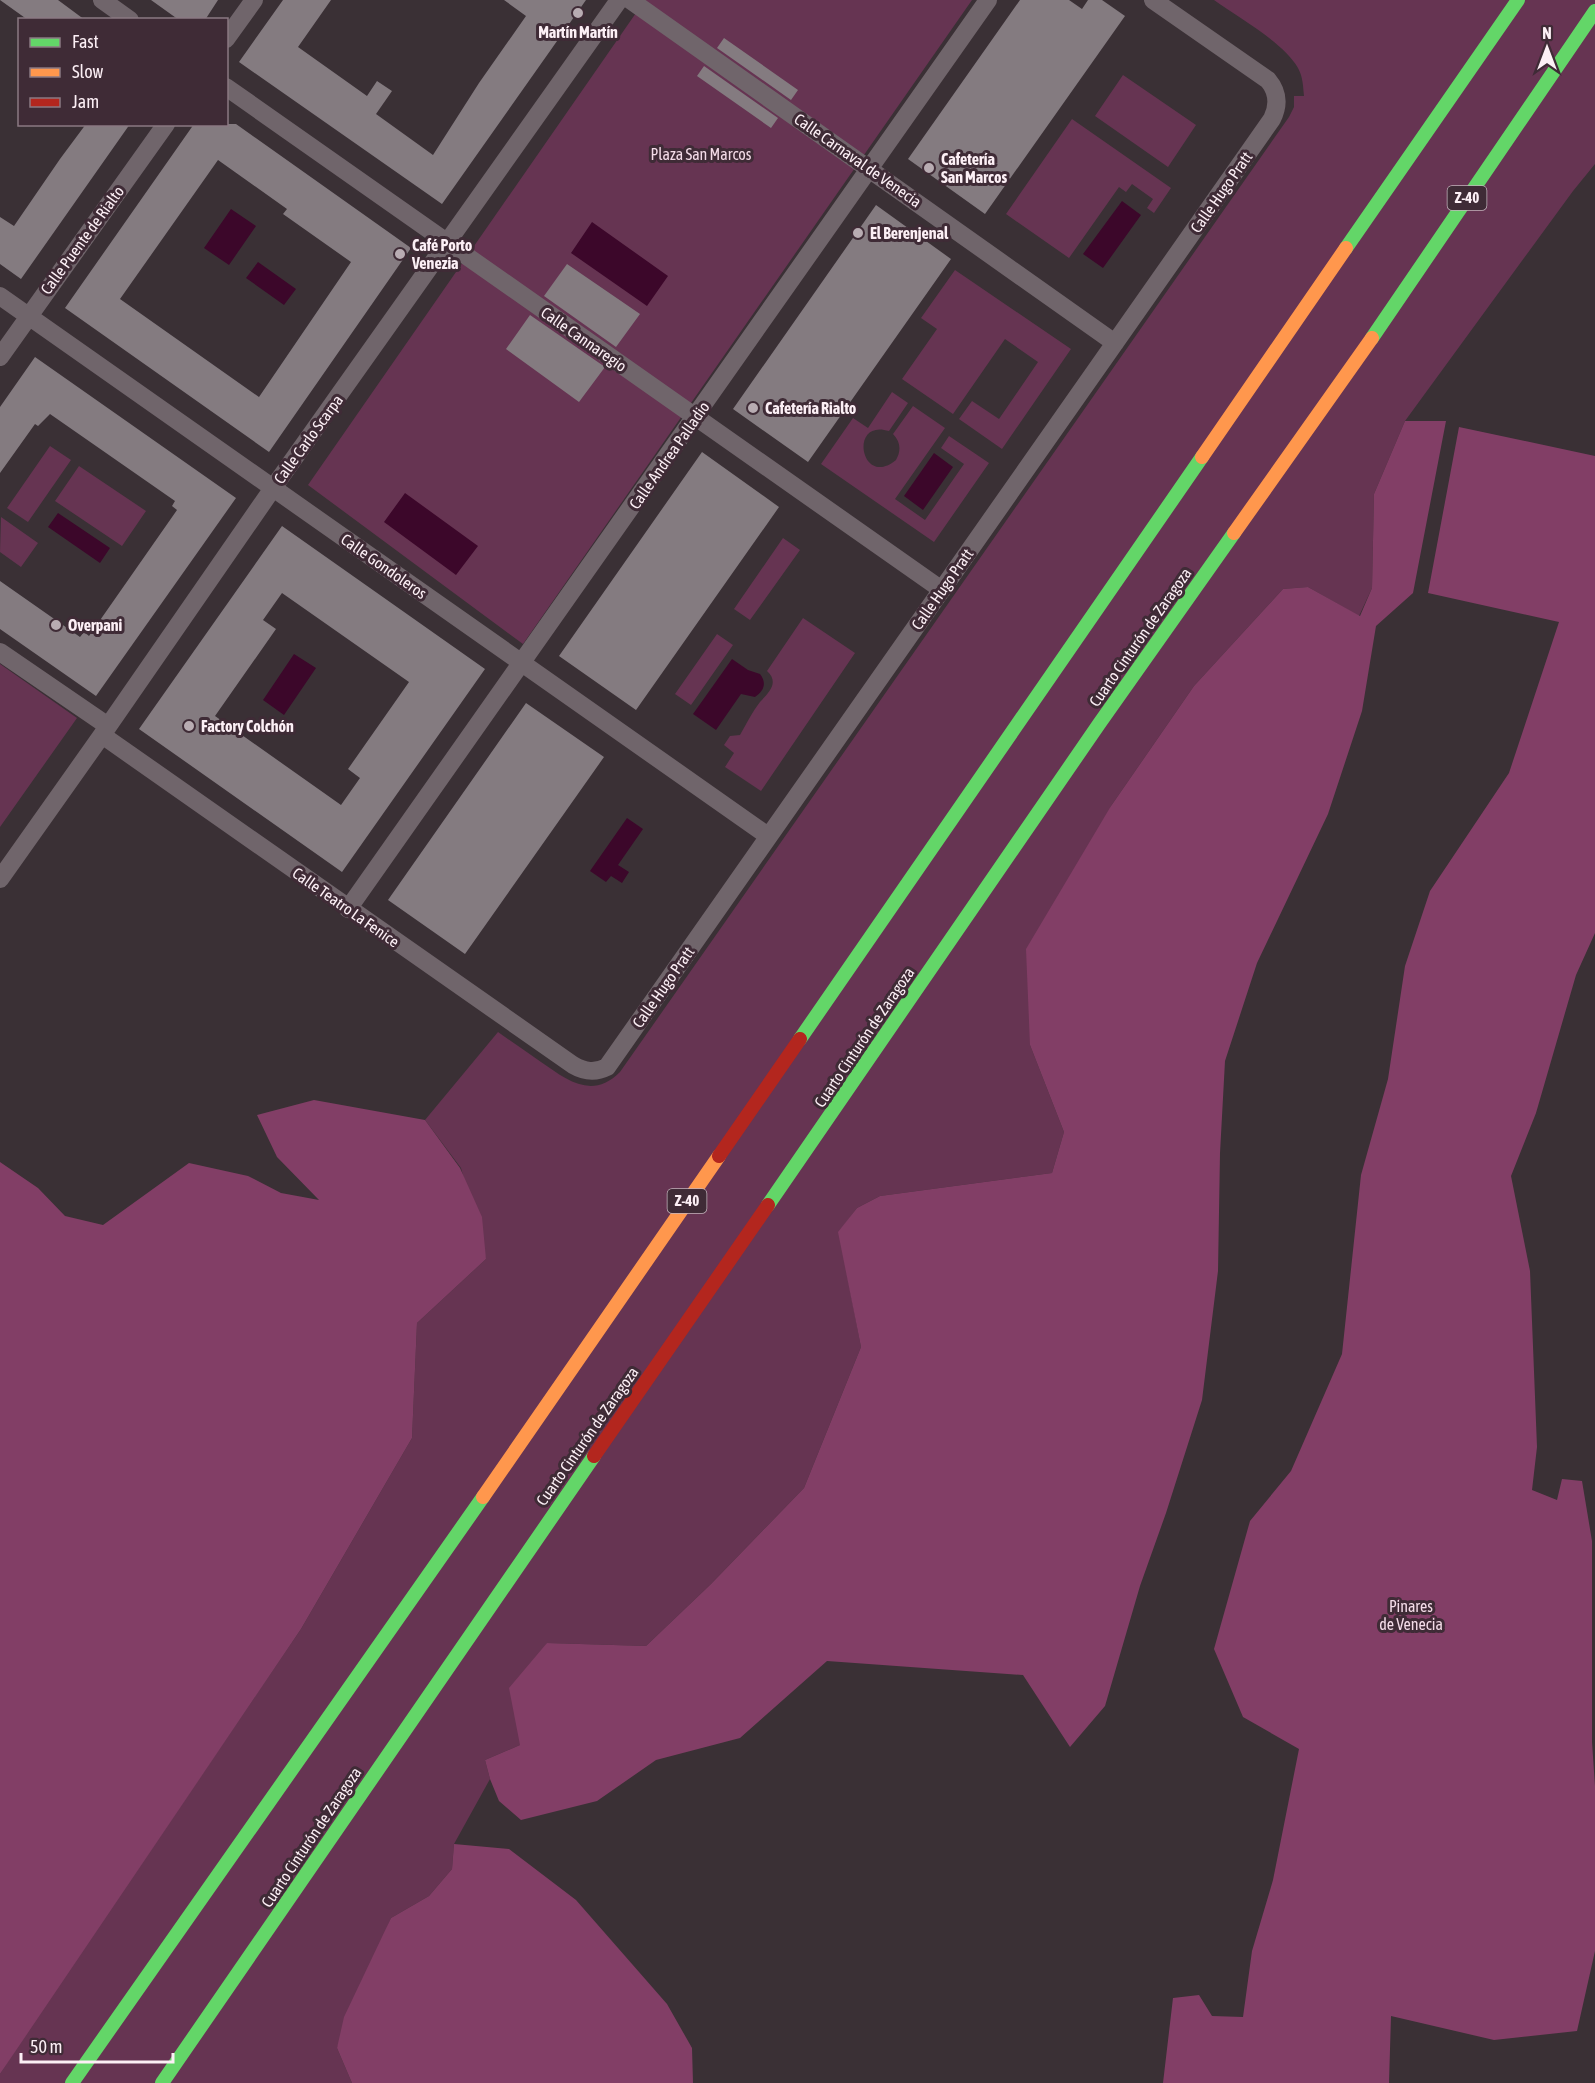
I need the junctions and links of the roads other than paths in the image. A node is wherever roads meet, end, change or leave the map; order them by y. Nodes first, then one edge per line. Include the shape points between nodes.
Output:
1 (102, 0) edge
2 (254, 0) edge
3 (619, 0) edge
4 (630, 0) edge
5 (988, 0) edge
6 (1153, 0) edge
7 (1518, 0) edge
8 (1591, 16) edge
9 (127, 18) edge
10 (228, 36) edge
11 (228, 88) edge
12 (165, 126) edge
13 (870, 168) junction
14 (447, 243) junction
15 (0, 296) edge
16 (28, 316) junction
17 (1115, 343) junction
18 (0, 357) edge
19 (696, 416) junction
20 (273, 488) junction
21 (942, 590) junction
22 (0, 652) edge
23 (522, 663) junction
24 (105, 731) junction
25 (768, 836) junction
26 (0, 879) edge
27 (348, 909) junction
28 (592, 1071) joint
29 (72, 2083) edge
30 (162, 2083) edge

1 - 9 street
2 - 10 street
3 - 14 street, Calle Carlo Scarpa
4 - 13 street, Calle Carnaval de Venecia
5 - 13 street, Calle Andrea Palladio
6 - 17 street, Calle Hugo Pratt via 1268,80 1277,96 1277,109
7 - 29 highway, Z-40 via 468,1519
8 - 30 highway, Cuarto Cinturón de Zaragoza / Z-40
11 - 14 street, Calle Cannaregio
12 - 16 street, Calle Puente de Rialto
13 - 17 street, Calle Carnaval de Venecia
13 - 19 street, Calle Andrea Palladio
14 - 19 street, Calle Cannaregio
14 - 20 street, Calle Carlo Scarpa
15 - 16 street, Calle Gondoleros
16 - 18 street, Calle Puente de Rialto
16 - 20 street, Calle Gondoleros
17 - 21 street, Calle Hugo Pratt
19 - 21 street, Calle Cannaregio
19 - 23 street, Calle Andrea Palladio
20 - 23 street, Calle Gondoleros
20 - 24 street, Calle Carlo Scarpa
21 - 25 street, Calle Hugo Pratt
22 - 24 street, Calle Teatro La Fenice
23 - 25 street, Calle Gondoleros
23 - 27 street, Calle Andrea Palladio
24 - 26 street, Calle Carlo Scarpa
24 - 27 street, Calle Teatro La Fenice
25 - 28 street, Calle Hugo Pratt via 607,1066
27 - 28 street, Calle Teatro La Fenice via 573,1065

